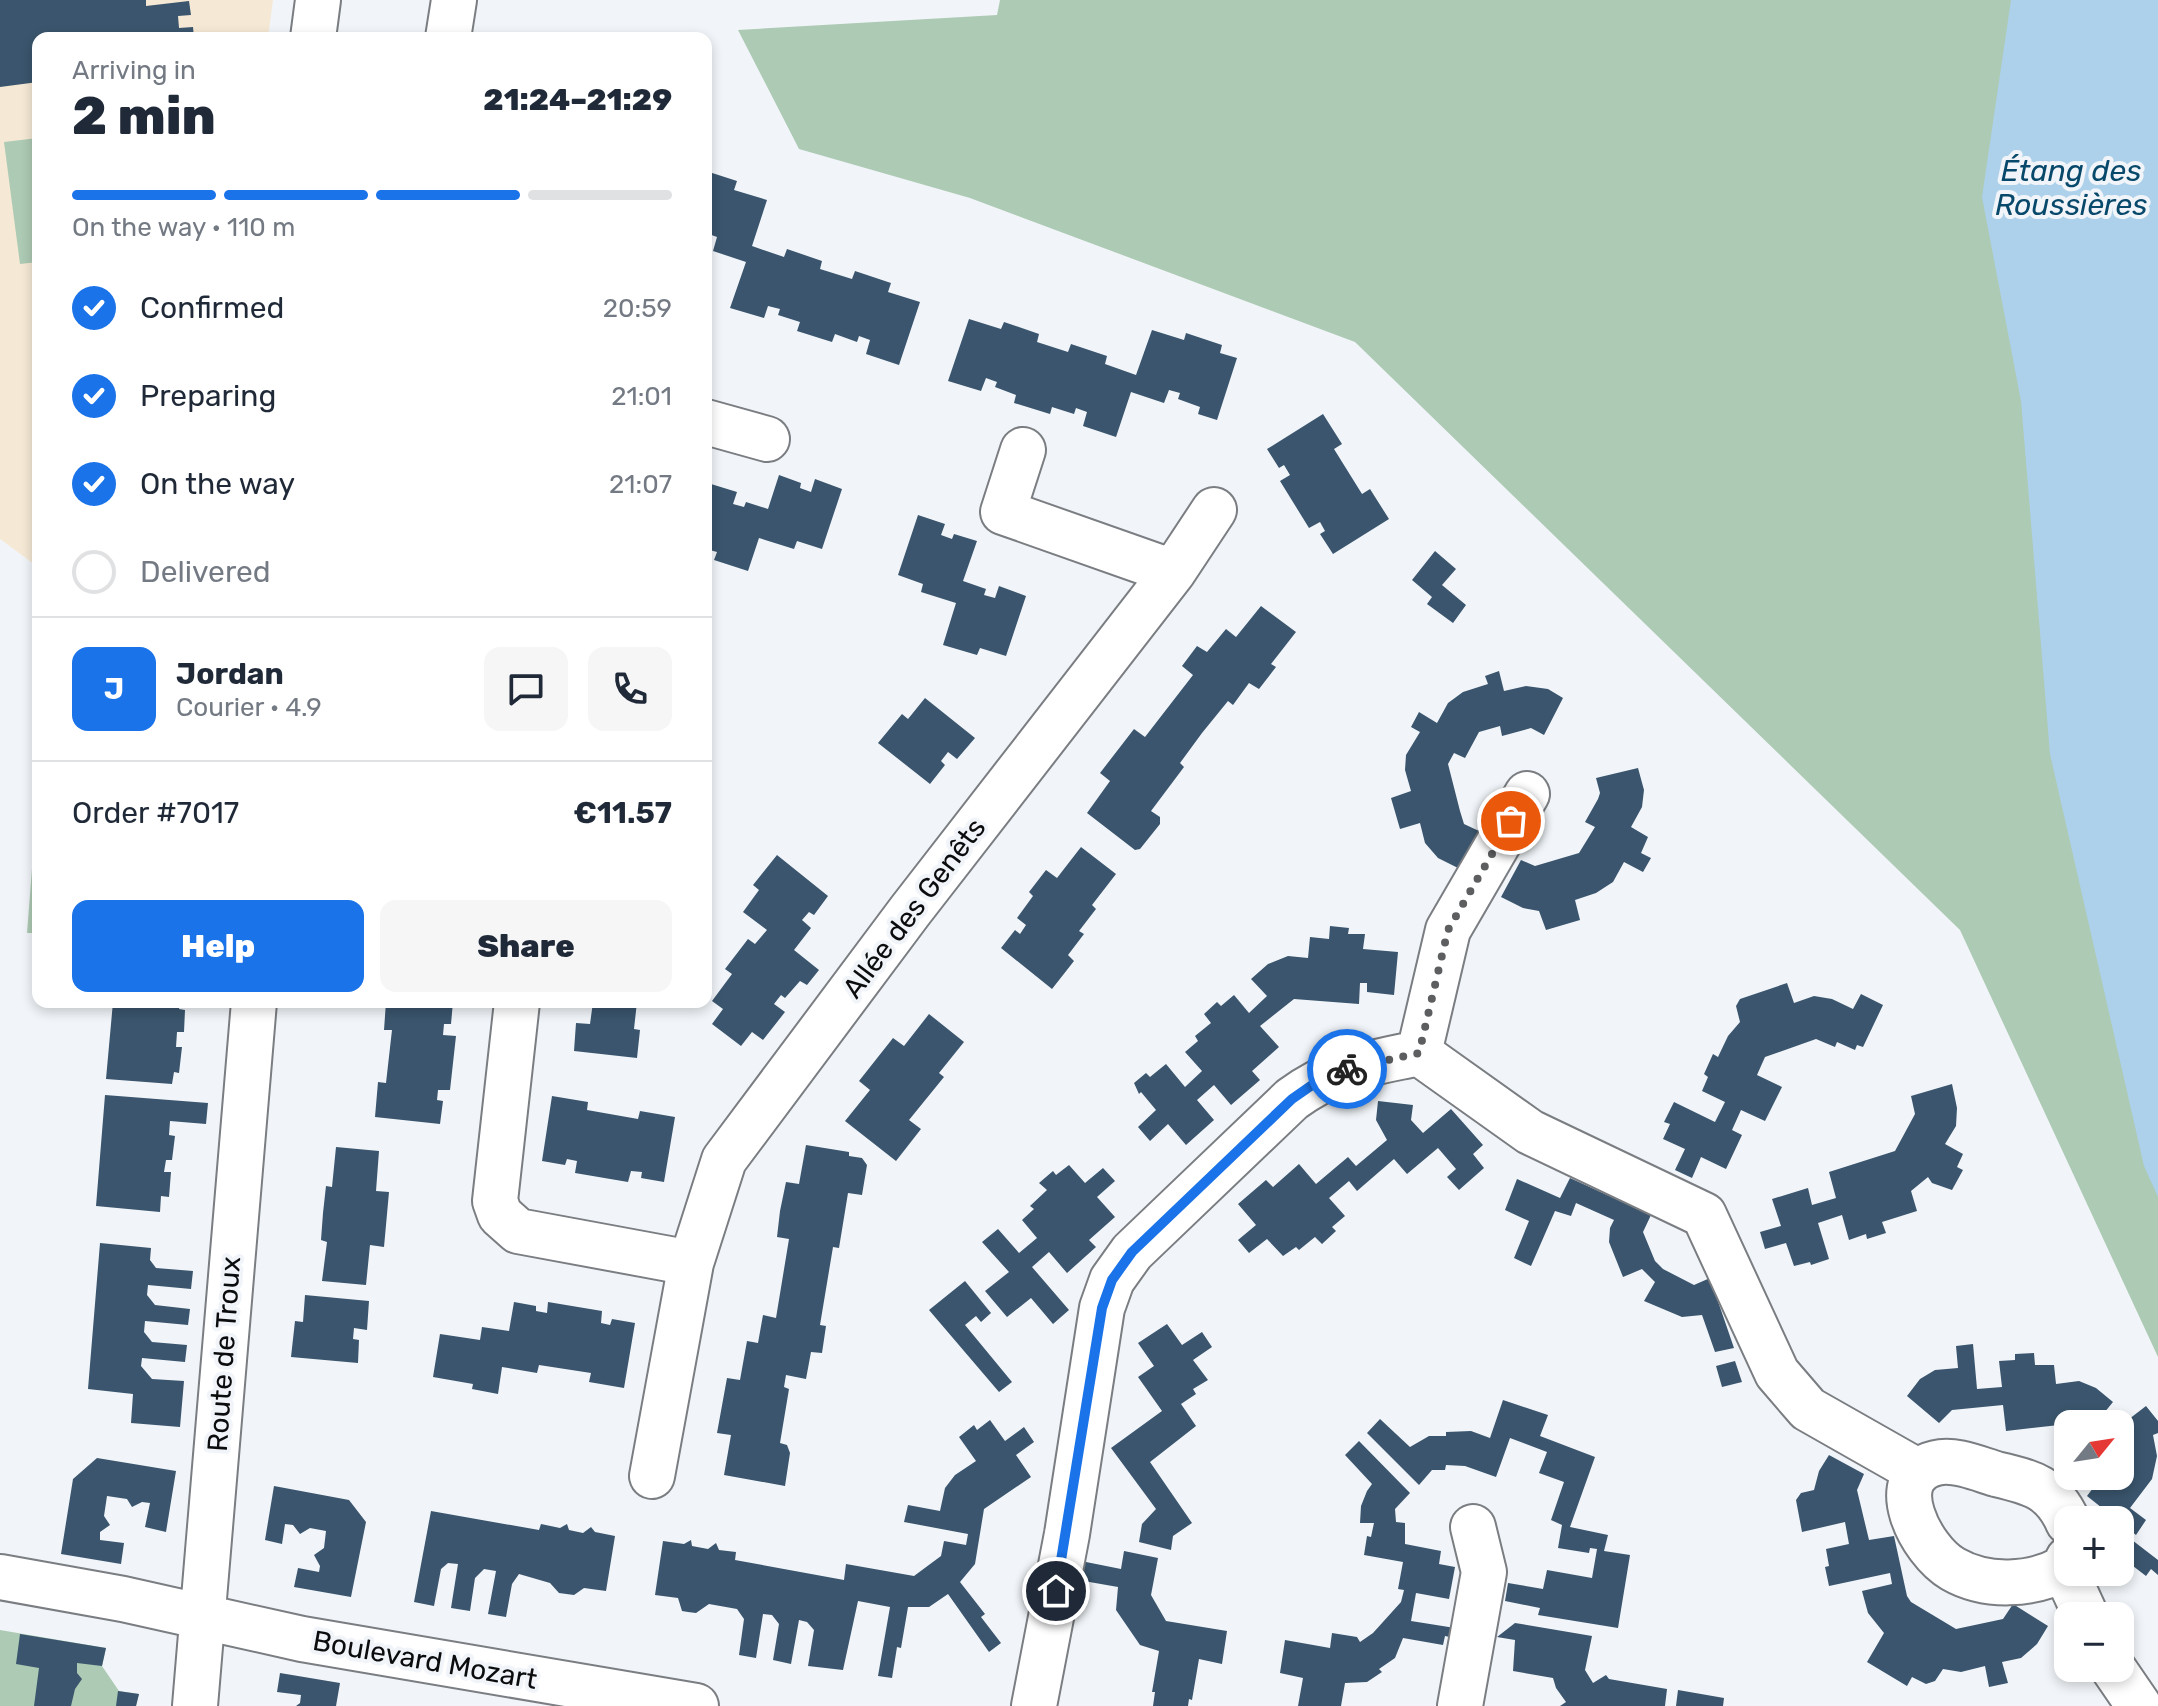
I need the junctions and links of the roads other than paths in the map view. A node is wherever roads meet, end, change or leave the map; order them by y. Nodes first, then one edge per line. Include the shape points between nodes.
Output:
1 (318, 0) edge
2 (454, 0) edge
3 (314, 32) edge
4 (449, 32) edge
5 (712, 424) edge
6 (767, 439) dead end
7 (1023, 450) dead end
8 (1214, 510) dead end
9 (1173, 572) junction
10 (1527, 794) dead end
11 (253, 1008) edge
12 (516, 1008) edge
13 (1419, 1053) junction
14 (691, 1263) junction
15 (1919, 1472) junction
16 (652, 1476) dead end
17 (2060, 1506) edge
18 (1473, 1527) dead end
19 (2054, 1572) edge
20 (0, 1577) edge
21 (202, 1617) junction
22 (2123, 1682) edge
23 (195, 1706) edge
24 (696, 1706) edge
25 (1034, 1706) edge
26 (1460, 1706) edge
27 (2139, 1706) edge

1 - 3 street
2 - 4 street
5 - 6 street
7 - 9 street via 1003,512
8 - 9 street, Allée des Genêts
9 - 14 street, Allée des Genêts via 724,1160
10 - 13 street via 1448,930
11 - 21 street, Route de Troux
12 - 14 street via 495,1201 500,1215 518,1231
13 - 15 street via 1530,1132 1704,1215 1777,1373 1808,1409
13 - 25 street via 1342,1070 1292,1099 1132,1252 1112,1280 1102,1308
14 - 16 street, Allée des Genêts
15 - 17 street via 1950,1462 2029,1482 2045,1489
15 - 19 street via 1909,1488 1916,1528 1951,1568 1996,1581 2027,1582
18 - 26 street via 1484,1572
20 - 21 street, Boulevard Mozart
21 - 23 street, Route de Troux
21 - 24 street, Boulevard Mozart
22 - 27 street

